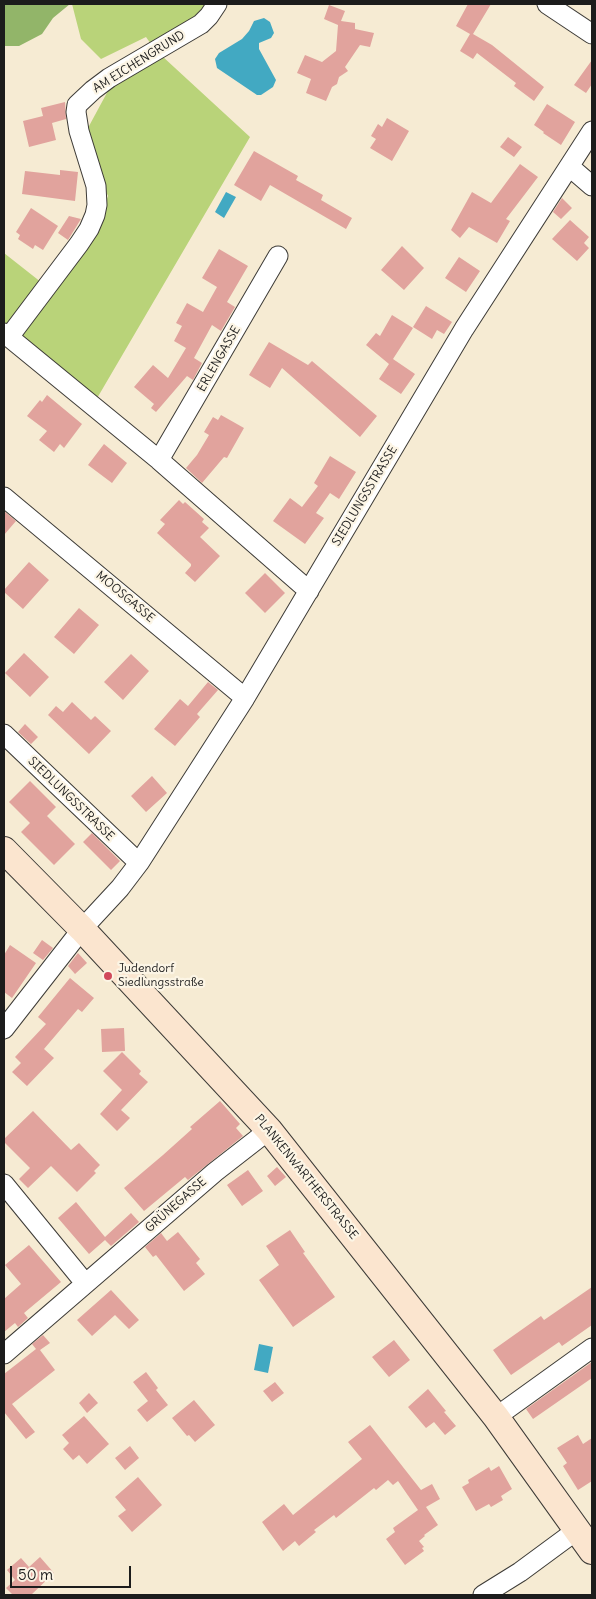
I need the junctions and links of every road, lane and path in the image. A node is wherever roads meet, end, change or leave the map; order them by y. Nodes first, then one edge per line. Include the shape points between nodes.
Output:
1 (217, 4) edge
2 (547, 4) edge
3 (592, 34) edge
4 (592, 131) edge
5 (570, 167) junction
6 (592, 186) edge
7 (278, 256) dead end
8 (6, 335) edge
9 (159, 460) junction
10 (4, 497) edge
11 (309, 591) junction
12 (245, 698) junction
13 (4, 734) edge
14 (4, 850) edge
15 (139, 863) junction
16 (82, 929) junction
17 (4, 1029) edge
18 (269, 1130) junction
19 (4, 1184) edge
20 (86, 1283) junction
21 (592, 1348) edge
22 (4, 1354) edge
23 (496, 1417) junction
24 (577, 1530) junction
25 (592, 1551) edge
26 (482, 1595) edge

1 - 8 street, AM EICHENGRUND via 201,24 109,78 77,105 80,130 96,186 95,214 79,244
2 - 3 street
4 - 5 street, SIEDLUNGSSTRASSE
5 - 6 street
5 - 11 street, SIEDLUNGSSTRASSE via 464,329
7 - 9 street, ERLENGASSE
8 - 9 street
9 - 11 street
10 - 12 street, MOOSGASSE
11 - 12 street, SIEDLUNGSSTRASSE
12 - 15 street, SIEDLUNGSSTRASSE
13 - 15 street, SIEDLUNGSSTRASSE
14 - 16 main road, PLANKENWARTHERSTRASSE
15 - 16 street, SIEDLUNGSSTRASSE
16 - 17 street, SIEDLUNGSSTRASSE
16 - 18 main road, PLANKENWARTHERSTRASSE
18 - 20 street, GRÜNEGASSE
18 - 23 main road, PLANKENWARTHERSTRASSE
19 - 20 street
20 - 22 street, GRÜNEGASSE
21 - 23 street
23 - 24 main road, PLANKENWARTHERSTRASSE
24 - 25 main road, PLANKENWARTHERSTRASSE
24 - 26 street

